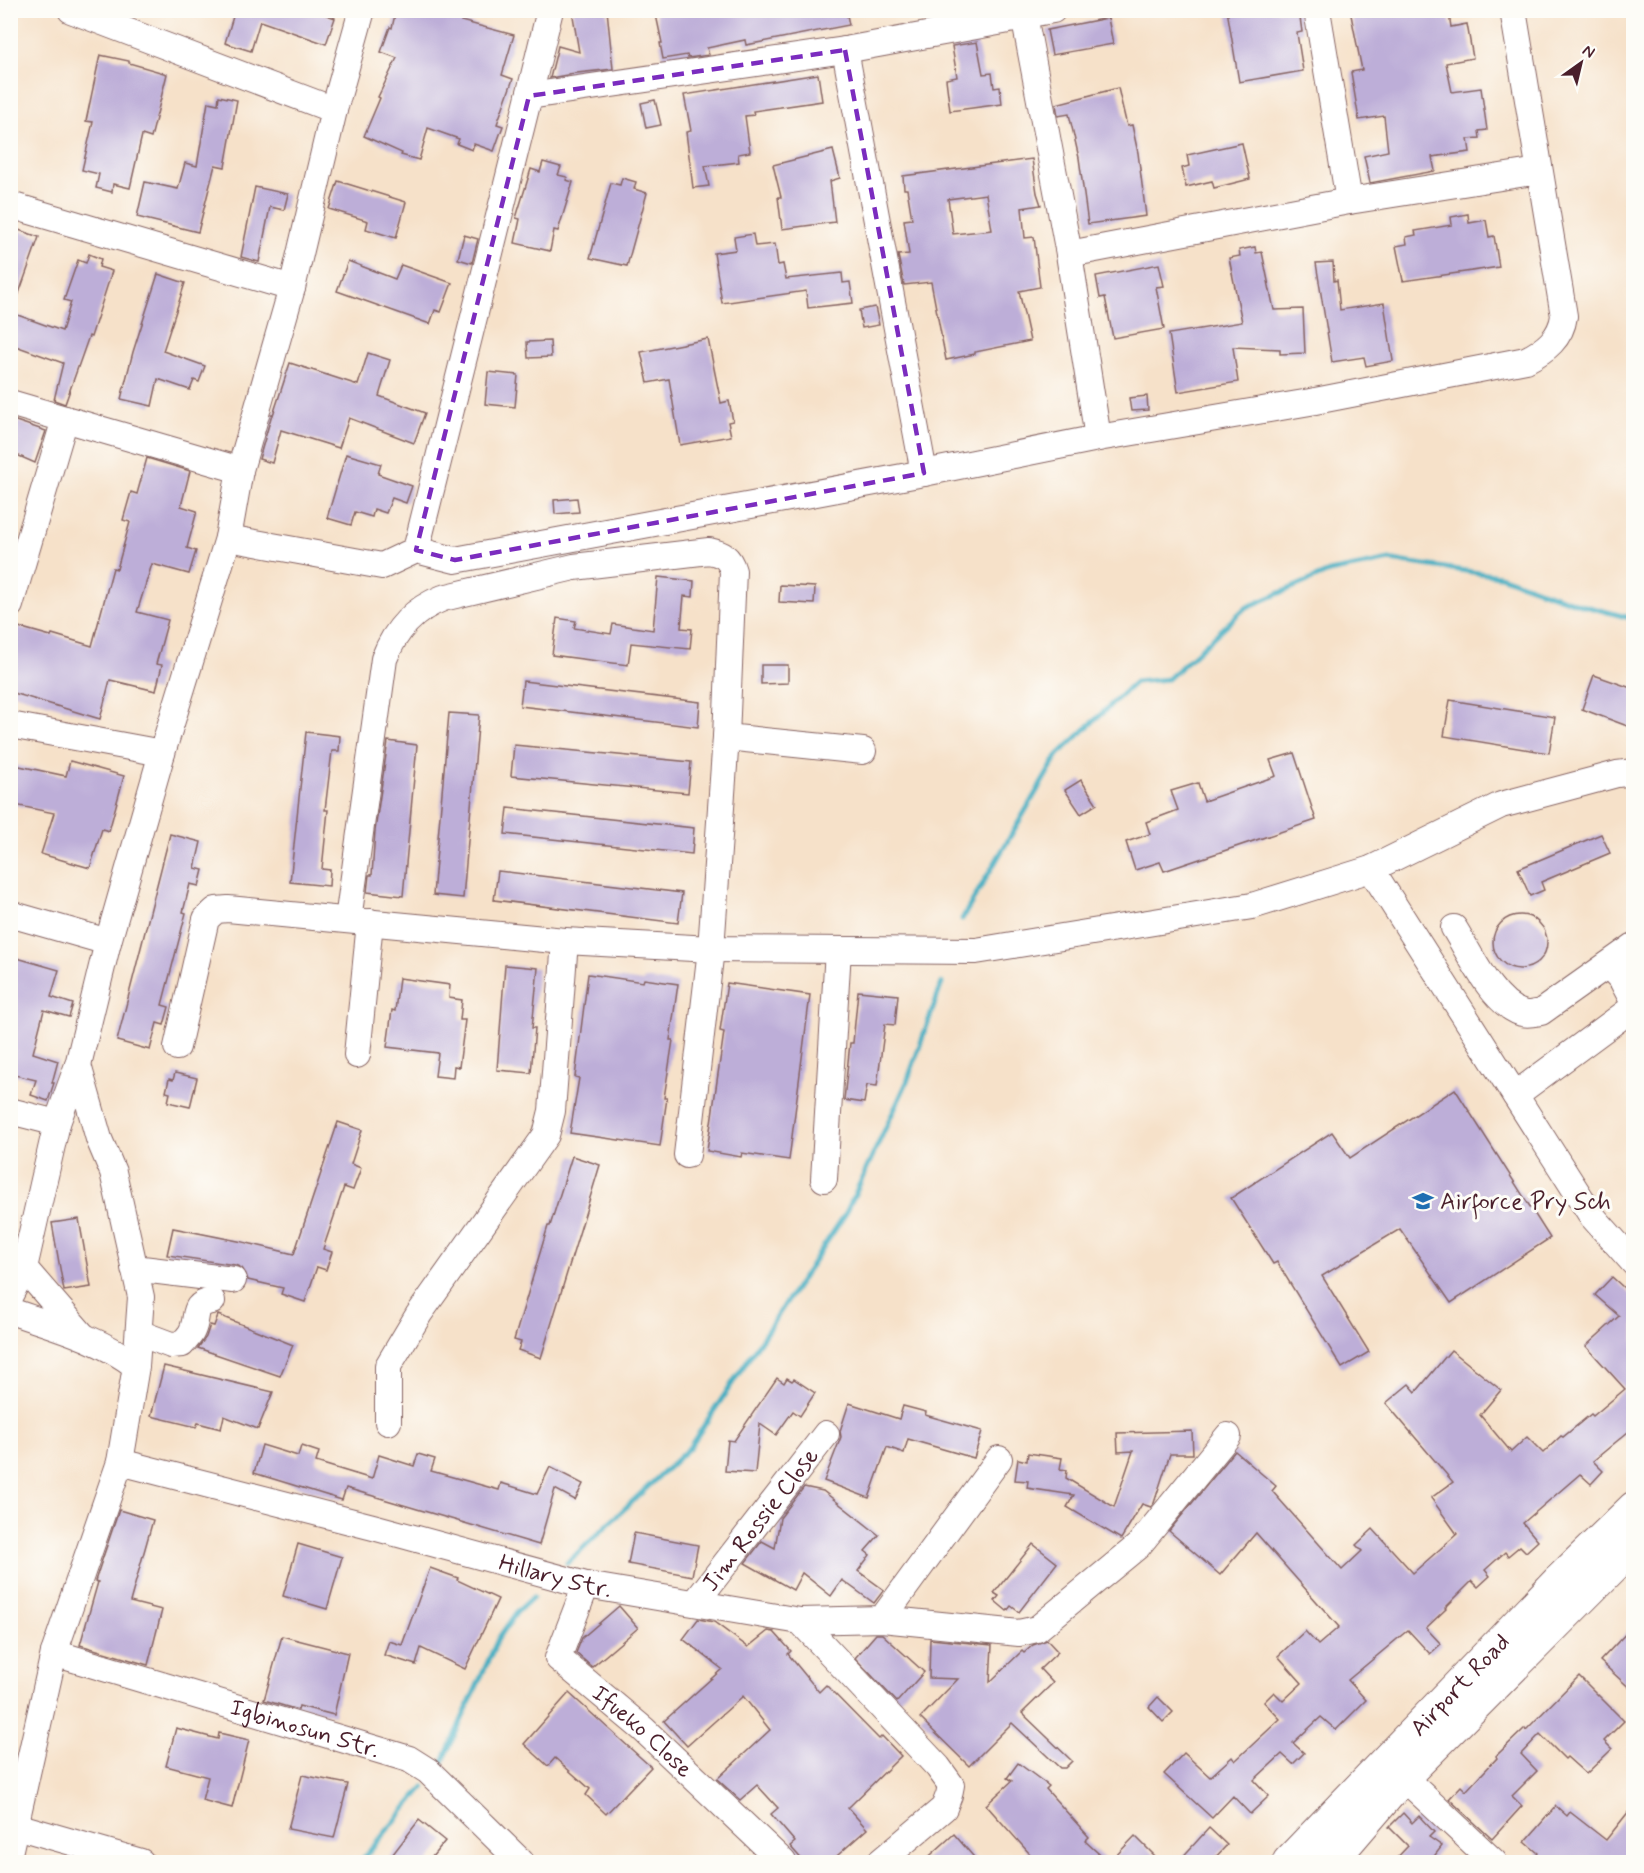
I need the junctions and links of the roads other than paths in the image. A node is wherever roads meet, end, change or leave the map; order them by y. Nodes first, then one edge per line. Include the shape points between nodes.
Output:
1 (71, 10) edge
2 (362, 10) edge
3 (550, 10) edge
4 (1053, 10) edge
5 (1317, 10) edge
6 (1513, 10) edge
7 (1024, 14) edge
8 (845, 50) junction
9 (529, 96) junction
10 (334, 110) junction
11 (1539, 171) junction
12 (1349, 201) junction
13 (10, 205) edge
14 (1069, 254) junction
15 (292, 288) junction
16 (10, 403) edge
17 (65, 419) junction
18 (1098, 438) junction
19 (240, 470) junction
20 (924, 473) junction
21 (228, 538) junction
22 (416, 550) junction
23 (10, 605) edge
24 (10, 725) edge
25 (726, 737) junction
26 (862, 751) dead end
27 (162, 753) junction
28 (1634, 772) edge
29 (1371, 869) junction
30 (10, 914) edge
31 (359, 921) junction
32 (1454, 928) dead end
33 (565, 941) junction
34 (108, 942) junction
35 (1634, 946) edge
36 (711, 949) junction
37 (838, 950) junction
38 (1608, 965) junction
39 (1634, 1005) edge
40 (177, 1047) dead end
41 (357, 1055) dead end
42 (78, 1065) junction
43 (1515, 1095) junction
44 (10, 1111) edge
45 (57, 1123) junction
46 (687, 1155) dead end
47 (824, 1179) dead end
48 (1634, 1263) edge
49 (24, 1268) junction
50 (134, 1268) junction
51 (233, 1280) dead end
52 (10, 1295) edge
53 (212, 1300) dead end
54 (10, 1311) edge
55 (139, 1333) junction
56 (85, 1337) junction
57 (136, 1366) junction
58 (388, 1422) dead end
59 (826, 1434) dead end
60 (1228, 1436) dead end
61 (999, 1459) dead end
62 (120, 1462) junction
63 (1634, 1508) edge
64 (1634, 1545) edge
65 (586, 1585) junction
66 (695, 1602) junction
67 (882, 1619) junction
68 (800, 1621) junction
69 (54, 1653) junction
70 (1403, 1777) junction
71 (13, 1837) edge
72 (141, 1863) edge
73 (521, 1863) edge
74 (783, 1863) edge
75 (880, 1863) edge
76 (1288, 1863) edge
77 (1330, 1863) edge
78 (1494, 1863) edge

1 - 10 street
2 - 10 street
3 - 9 street
4 - 7 street
5 - 12 street
6 - 11 street
7 - 8 street
7 - 14 street
8 - 9 street
8 - 20 street
9 - 22 street
10 - 15 street
11 - 12 street
11 - 18 street via 1564,316 1563,330 1540,353 1514,363
12 - 14 street
13 - 15 street
14 - 18 street
15 - 19 street
16 - 17 street
17 - 19 street
17 - 23 street
18 - 20 street
19 - 21 street
20 - 22 street via 455,560
21 - 22 street via 382,566
21 - 27 street
24 - 27 street
25 - 26 street
25 - 31 street via 734,571 722,554 709,550 574,567 426,604 399,630 384,659
25 - 36 street
27 - 34 street
28 - 29 street via 1501,805
29 - 37 street via 1252,906 976,951
29 - 43 street
30 - 34 street
31 - 33 street
31 - 40 street via 216,910 206,919
31 - 41 street
32 - 38 street via 1498,997 1524,1014 1541,1012
33 - 36 street
33 - 58 street via 552,1111 546,1135 419,1314 388,1366
34 - 42 street
35 - 38 street
36 - 37 street
36 - 46 street
37 - 47 street
38 - 39 street via 1622,980
39 - 43 street
42 - 45 street
42 - 50 street via 112,1172
43 - 48 street via 1592,1216
44 - 45 street
45 - 49 street
49 - 52 street
49 - 56 street
50 - 51 street
50 - 55 street via 141,1297
53 - 55 street via 198,1308 192,1331 182,1344 171,1345
54 - 56 street
55 - 57 street
56 - 57 street
57 - 62 street
59 - 66 street, Jim Rossie Close
60 - 67 street, Hillary Str. via 1138,1546 1037,1629 1019,1633
61 - 67 street
62 - 65 street, Hillary Str.
62 - 69 street
63 - 76 main road, Airport Road
64 - 70 main road, Airport Road
65 - 66 street, Hillary Str.
65 - 74 street, Ifueko Close via 558,1658 643,1730
66 - 68 street, Hillary Str.
67 - 68 street, Hillary Str.
68 - 75 street via 951,1785 944,1808
69 - 71 street
69 - 73 street, Igbinosun Str. via 409,1759 428,1772
70 - 77 main road, Airport Road
70 - 78 street
71 - 72 street

